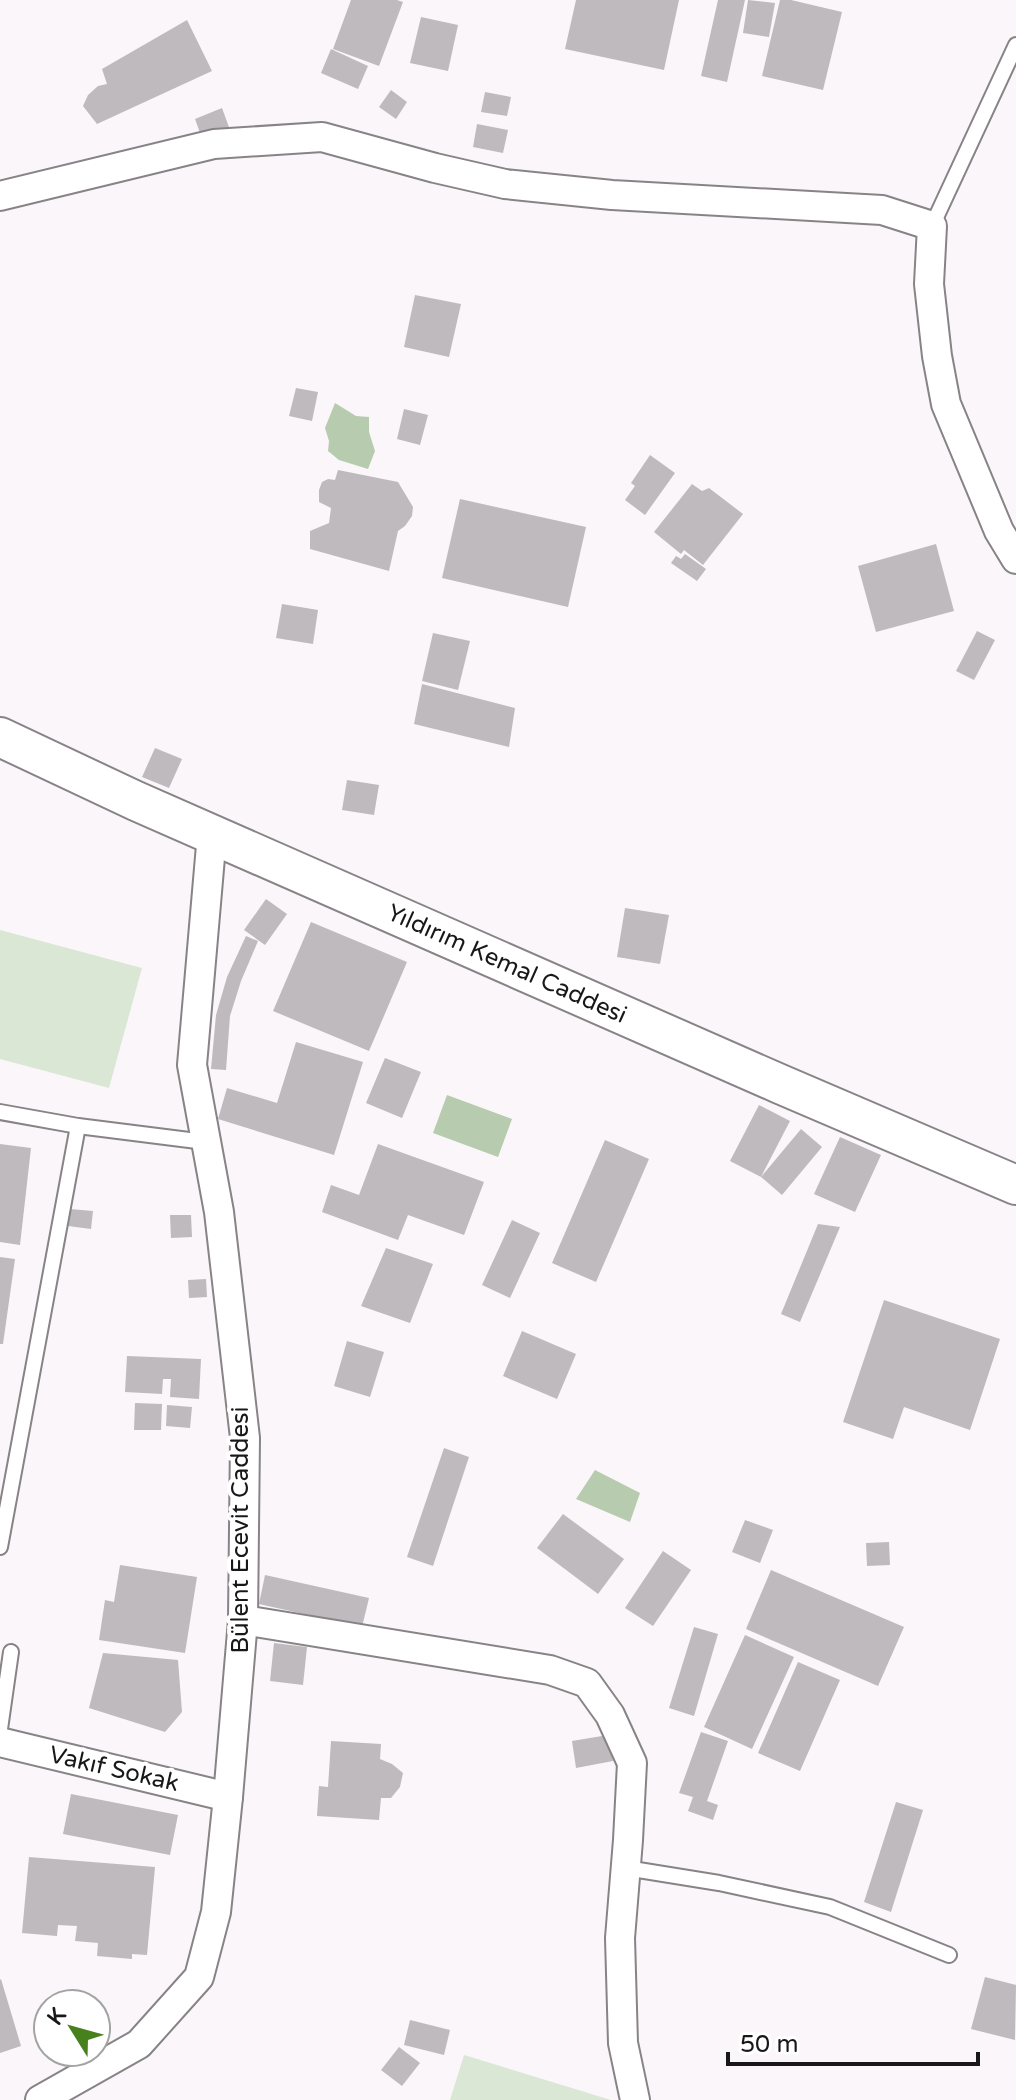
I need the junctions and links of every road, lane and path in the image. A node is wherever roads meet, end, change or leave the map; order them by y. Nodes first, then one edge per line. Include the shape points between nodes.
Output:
1 (1016, 45) edge
2 (0, 196) edge
3 (932, 226) junction
4 (1016, 559) edge
5 (0, 737) edge
6 (212, 834) junction
7 (0, 1112) edge
8 (78, 1126) junction
9 (205, 1142) junction
10 (1016, 1185) edge
11 (0, 1547) edge
12 (243, 1620) junction
13 (11, 1652) dead end
14 (0, 1729) edge
15 (0, 1742) edge
16 (228, 1797) junction
17 (626, 1868) junction
18 (949, 1955) dead end
19 (40, 2100) edge
20 (635, 2100) edge

1 - 3 lane
2 - 3 street via 214,144 322,137 505,184 882,210
3 - 4 street via 929,284 946,404
5 - 6 street, Yıldırım Kemal Caddesi
6 - 9 street, Bülent Ecevit Caddesi via 192,1065
6 - 10 street, Yıldırım Kemal Caddesi
7 - 8 lane
8 - 9 lane
8 - 11 lane
9 - 12 street, Bülent Ecevit Caddesi via 219,1212 245,1438
12 - 16 street, Bülent Ecevit Caddesi
12 - 17 street via 550,1670 587,1683 610,1715 632,1763
13 - 14 lane
15 - 16 street, Vakıf Sokak
16 - 19 street, Bülent Ecevit Caddesi via 216,1912 199,1977 139,2044
17 - 18 lane via 830,1907
17 - 20 street via 620,1938 623,2043

